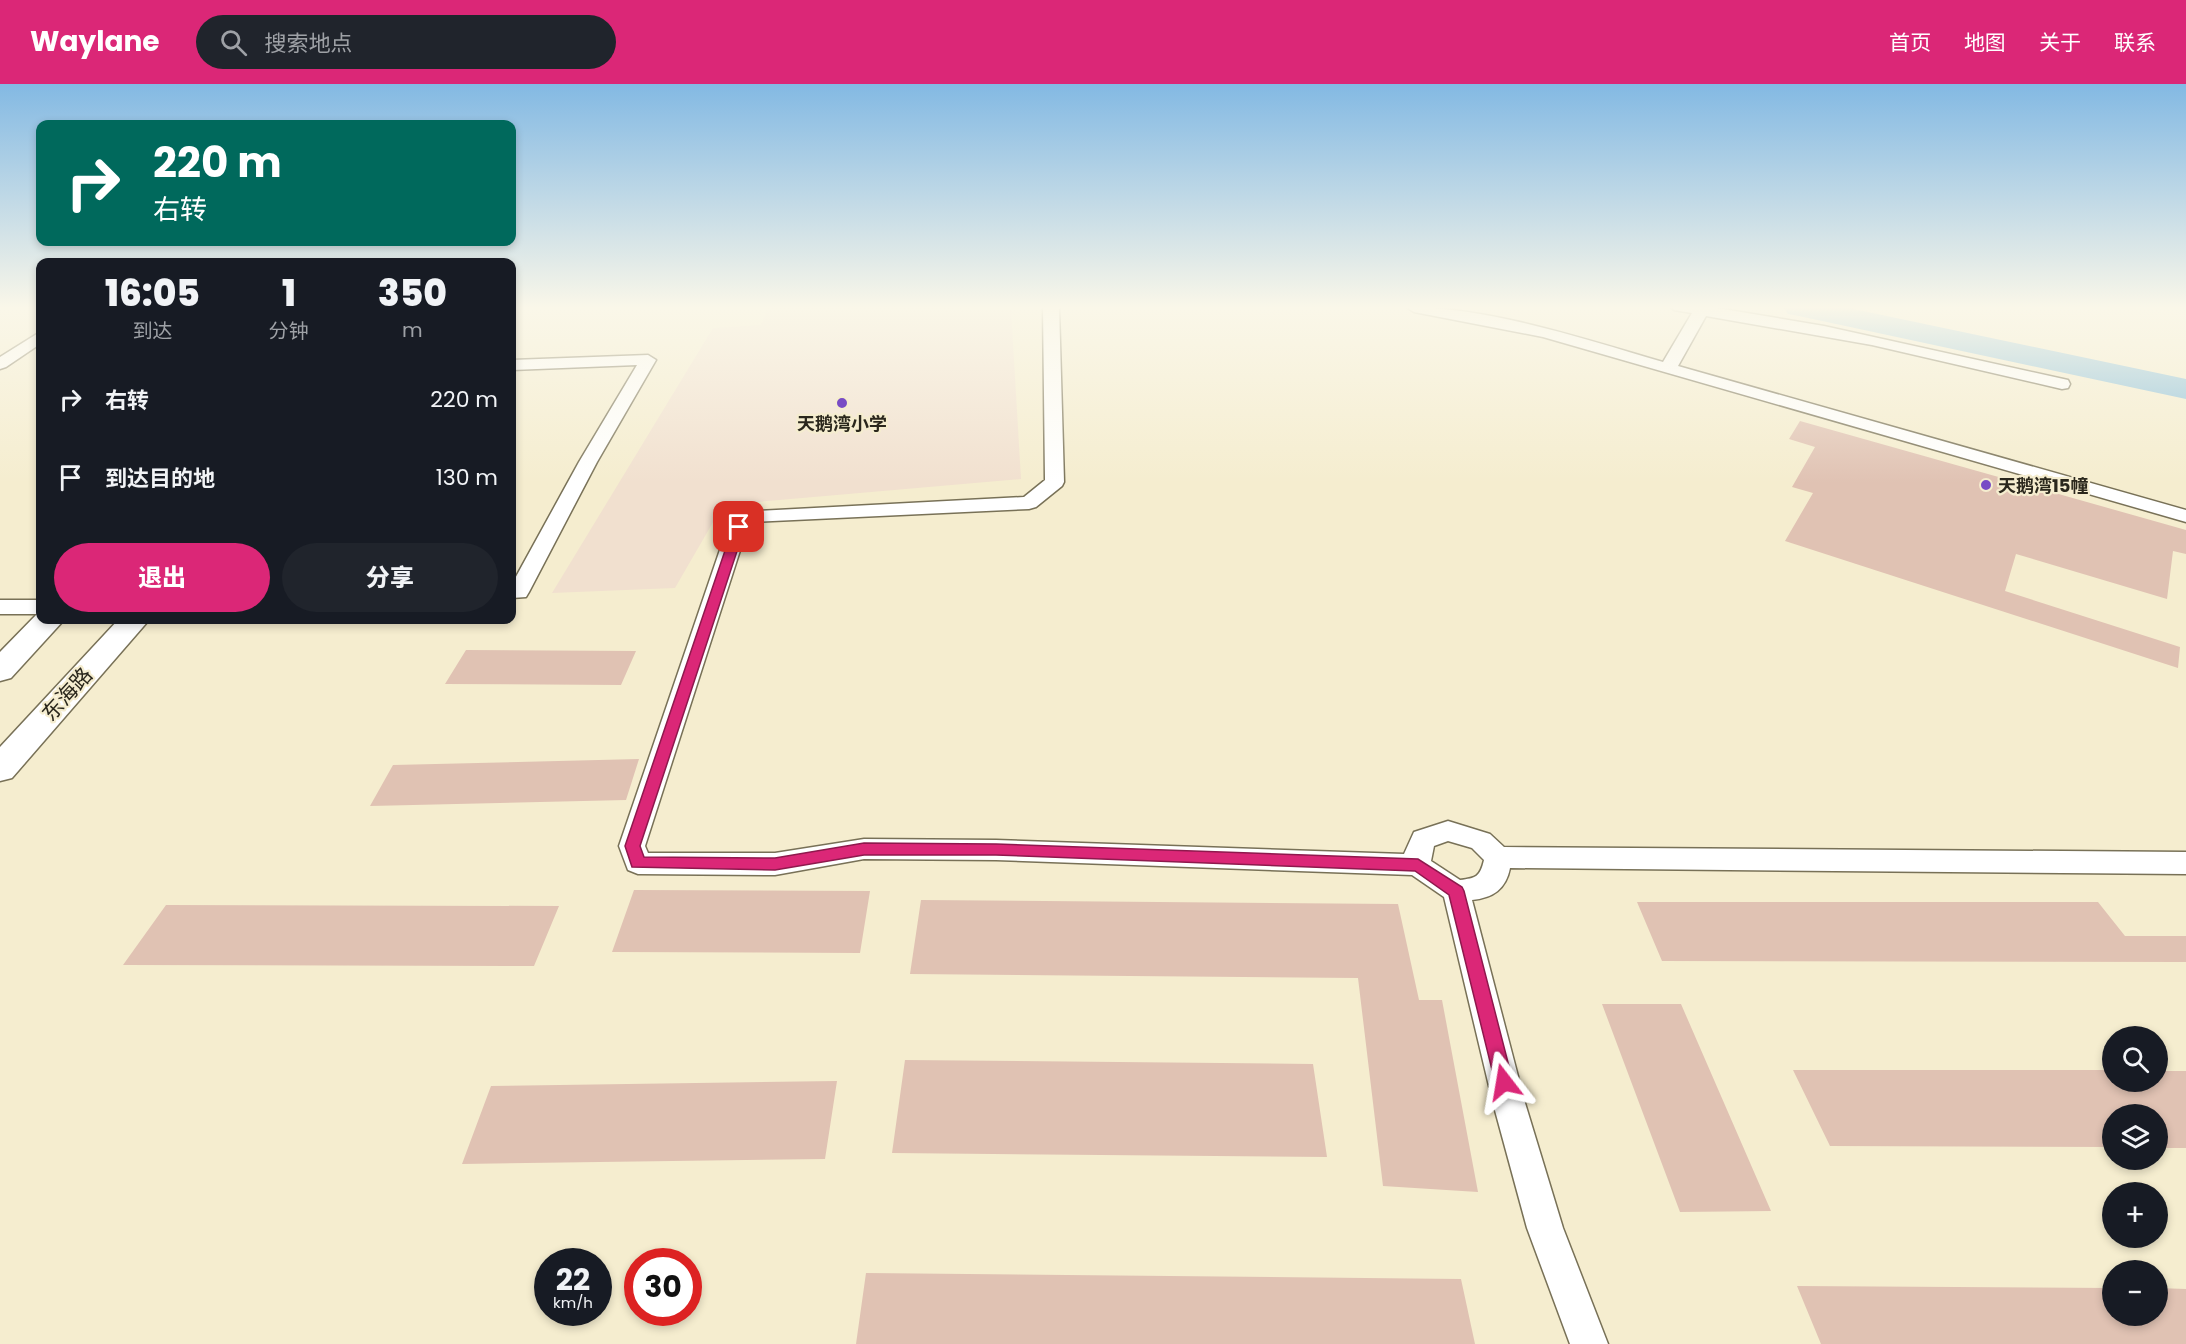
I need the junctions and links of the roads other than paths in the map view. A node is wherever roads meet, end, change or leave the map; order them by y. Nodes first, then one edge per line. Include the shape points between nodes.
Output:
1 (645, 366) edge
2 (1052, 366) edge
3 (1660, 366) edge
4 (1987, 366) edge
5 (1668, 368) joint
6 (2062, 384) dead end
7 (2186, 516) edge
8 (516, 592) edge
9 (0, 607) edge
10 (36, 607) edge
11 (45, 624) edge
12 (130, 624) edge
13 (0, 670) edge
14 (0, 769) edge
15 (1498, 857) junction
16 (2186, 863) edge
17 (1418, 865) junction
18 (1456, 891) junction
19 (1589, 1344) edge

1 - 8 street
2 - 17 street via 1055,482 1029,503 744,516 632,846 638,863 775,864 875,849
3 - 5 street
4 - 6 street
5 - 7 street
9 - 10 street
11 - 13 main road
12 - 14 main road, 东海路
15 - 16 street
15 - 17 street via 1481,841 1448,831 1423,839 1417,854
15 - 18 street via 1494,878 1484,888
17 - 18 street
18 - 19 street via 1542,1216

